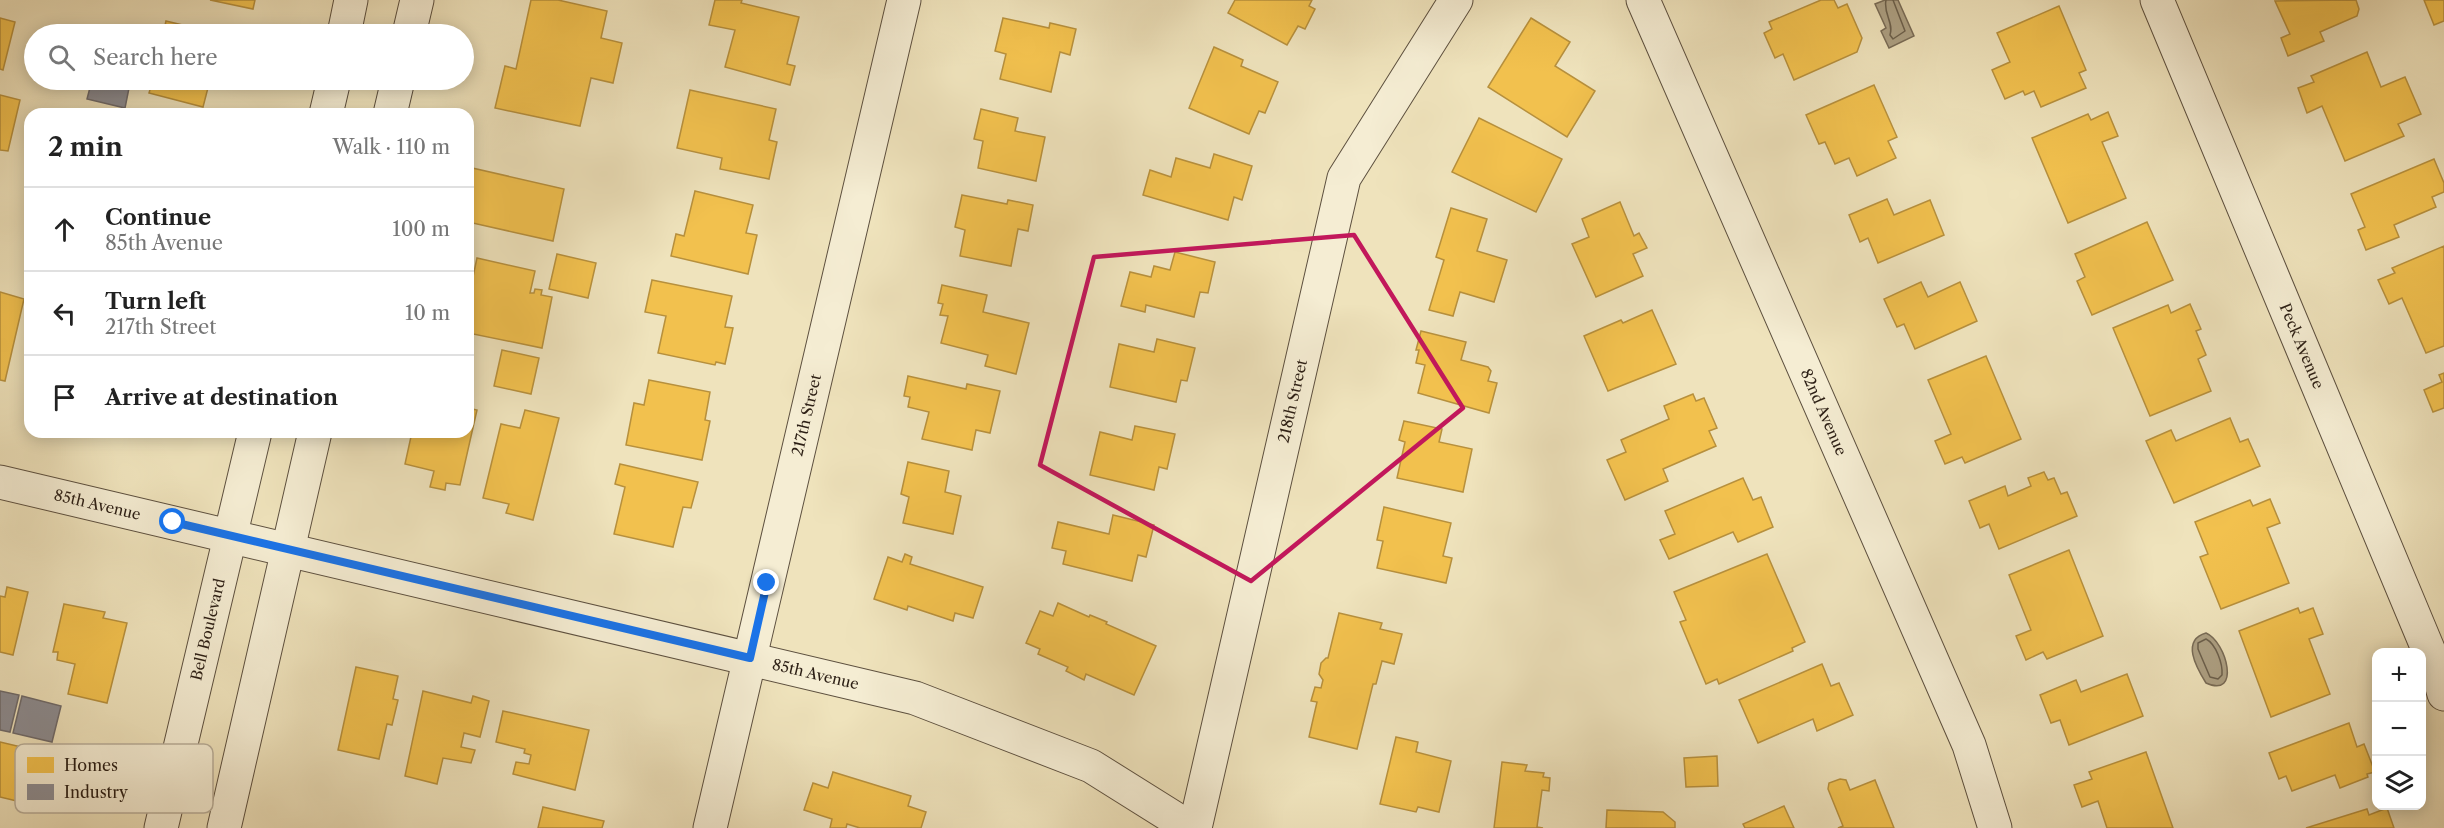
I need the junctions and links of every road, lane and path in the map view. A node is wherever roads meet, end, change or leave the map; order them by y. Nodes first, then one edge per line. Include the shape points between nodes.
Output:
1 (351, 0) edge
2 (417, 0) edge
3 (904, 0) edge
4 (1456, 0) edge
5 (1643, 0) edge
6 (2157, 0) edge
7 (346, 24) edge
8 (411, 24) edge
9 (331, 90) edge
10 (396, 90) edge
11 (327, 108) edge
12 (391, 108) edge
13 (254, 438) edge
14 (314, 438) edge
15 (0, 482) edge
16 (230, 536) junction
17 (288, 550) junction
18 (750, 658) junction
19 (2444, 694) edge
20 (181, 744) edge
21 (165, 813) edge
22 (161, 828) edge
23 (224, 828) edge
24 (710, 828) edge
25 (1190, 828) edge
26 (1195, 828) edge
27 (1995, 828) edge

1 - 7 street
2 - 8 street
3 - 18 street, 217th Street
4 - 26 street, 218th Street via 1344,178
5 - 27 street, 82nd Avenue via 1970,746
6 - 19 street, Peck Avenue
9 - 11 street
10 - 12 street
13 - 16 street, Bell Boulevard
14 - 17 street
15 - 16 street, 85th Avenue
16 - 17 street, 85th Avenue
16 - 20 street, Bell Boulevard
17 - 18 street, 85th Avenue
17 - 23 street
18 - 24 street, 217th Street
18 - 25 street, 85th Avenue via 926,702 1091,766
21 - 22 street, Bell Boulevard

